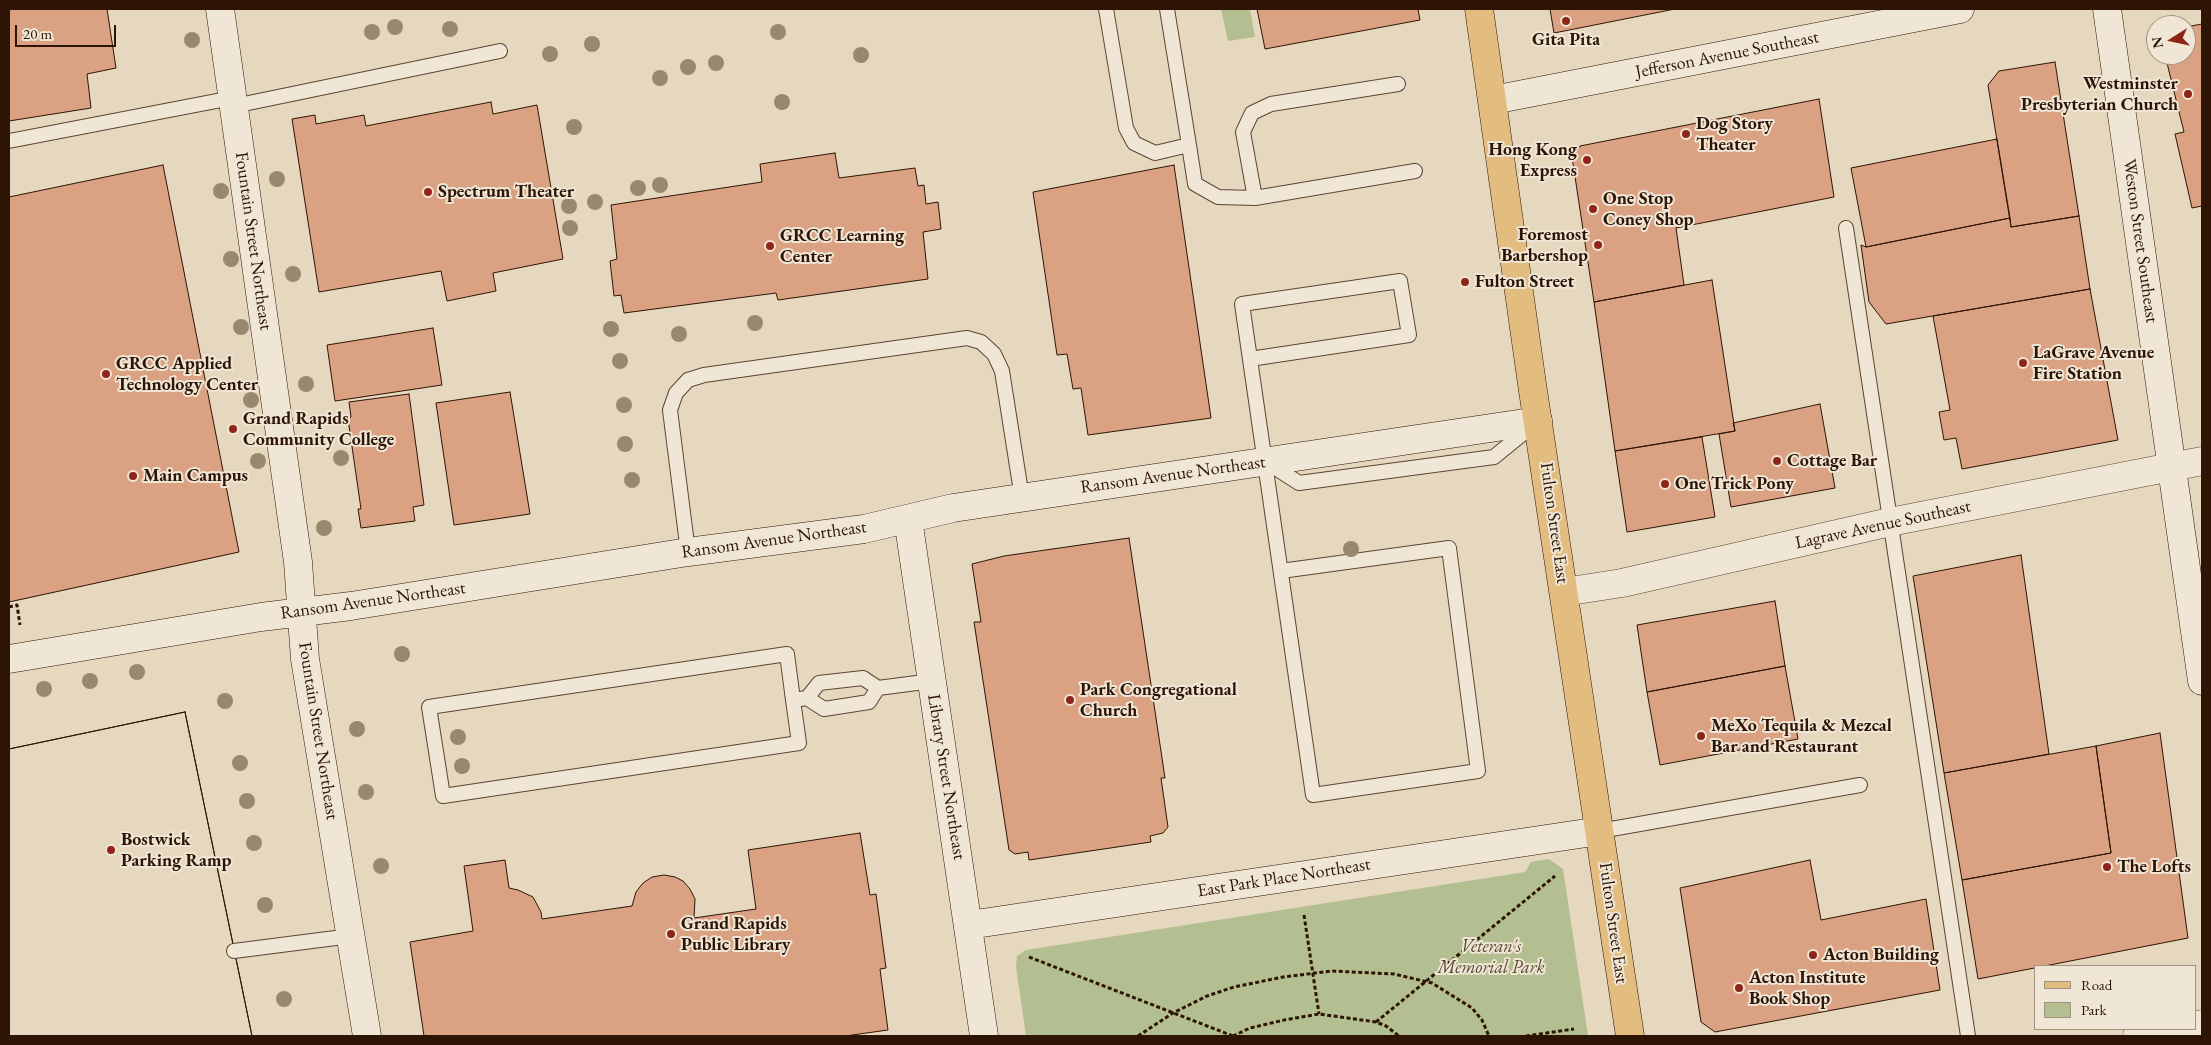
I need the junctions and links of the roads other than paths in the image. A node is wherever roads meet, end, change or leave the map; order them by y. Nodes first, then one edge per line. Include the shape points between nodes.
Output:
1 (220, 9) edge
2 (1106, 9) edge
3 (1167, 9) edge
4 (1479, 9) edge
5 (1960, 9) edge
6 (2107, 9) edge
7 (500, 51) dead end
8 (1398, 84) dead end
9 (1492, 100) junction
10 (233, 102) junction
11 (9, 141) edge
12 (1189, 145) junction
13 (1415, 171) dead end
14 (1255, 198) junction
15 (1846, 228) dead end
16 (1250, 359) junction
17 (1538, 421) junction
18 (2202, 461) edge
19 (1265, 462) junction
20 (2172, 466) junction
21 (1022, 498) junction
22 (908, 519) junction
23 (1890, 522) junction
24 (688, 552) junction
25 (1281, 571) junction
26 (1564, 592) junction
27 (302, 612) junction
28 (9, 659) edge
29 (932, 681) junction
30 (2202, 681) edge
31 (878, 688) junction
32 (800, 699) junction
33 (1860, 785) dead end
34 (1600, 831) junction
35 (969, 925) junction
36 (351, 936) junction
37 (234, 951) dead end
38 (2172, 1030) edge
39 (367, 1036) edge
40 (984, 1036) edge
41 (1630, 1036) edge
42 (1968, 1036) edge
43 (2137, 1036) edge

1 - 10 street, Fountain Street Northeast
2 - 12 lane via 1126,128 1134,143 1155,152
3 - 12 lane
4 - 9 main road, Fulton Street East
5 - 9 street, Jefferson Avenue Southeast
6 - 20 street, Weston Street Southeast
7 - 10 lane
8 - 14 lane via 1271,104 1252,113 1243,132
9 - 17 main road, Fulton Street East
10 - 11 lane
10 - 27 street, Fountain Street Northeast via 298,562
12 - 14 lane via 1195,184 1218,198
13 - 14 lane
15 - 23 lane
16 - 16 lane via 1242,304 1400,281 1409,335
16 - 19 lane
17 - 19 street, Ransom Avenue Northeast
17 - 26 main road, Fulton Street East
18 - 20 street, Lagrave Avenue Southeast
19 - 21 street, Ransom Avenue Northeast
19 - 25 lane
20 - 23 street, Lagrave Avenue Southeast
20 - 30 street, Weston Street Southeast
21 - 22 street, Ransom Avenue Northeast via 953,508
21 - 24 lane via 1002,371 994,354 981,342 967,338 704,375 688,380 676,393 670,410
22 - 24 street, Ransom Avenue Northeast via 864,529
22 - 29 street, Library Street Northeast
23 - 26 street, Lagrave Avenue Southeast via 1622,583
23 - 42 lane
24 - 27 street, Ransom Avenue Northeast
25 - 25 lane via 1313,795 1478,771 1449,548
26 - 34 main road, Fulton Street East
27 - 28 street, Ransom Avenue Northeast
27 - 36 street, Fountain Street Northeast via 305,659
29 - 31 lane
29 - 35 street, Library Street Northeast
31 - 32 lane via 864,678 819,683
31 - 32 lane via 869,702 824,709
32 - 32 lane via 786,654 429,707 443,796 799,743
33 - 34 lane
34 - 35 street, East Park Place Northeast
34 - 41 main road, Fulton Street East
35 - 40 street, Library Street Northeast
36 - 37 lane
36 - 39 street, Fountain Street Northeast
38 - 43 street

